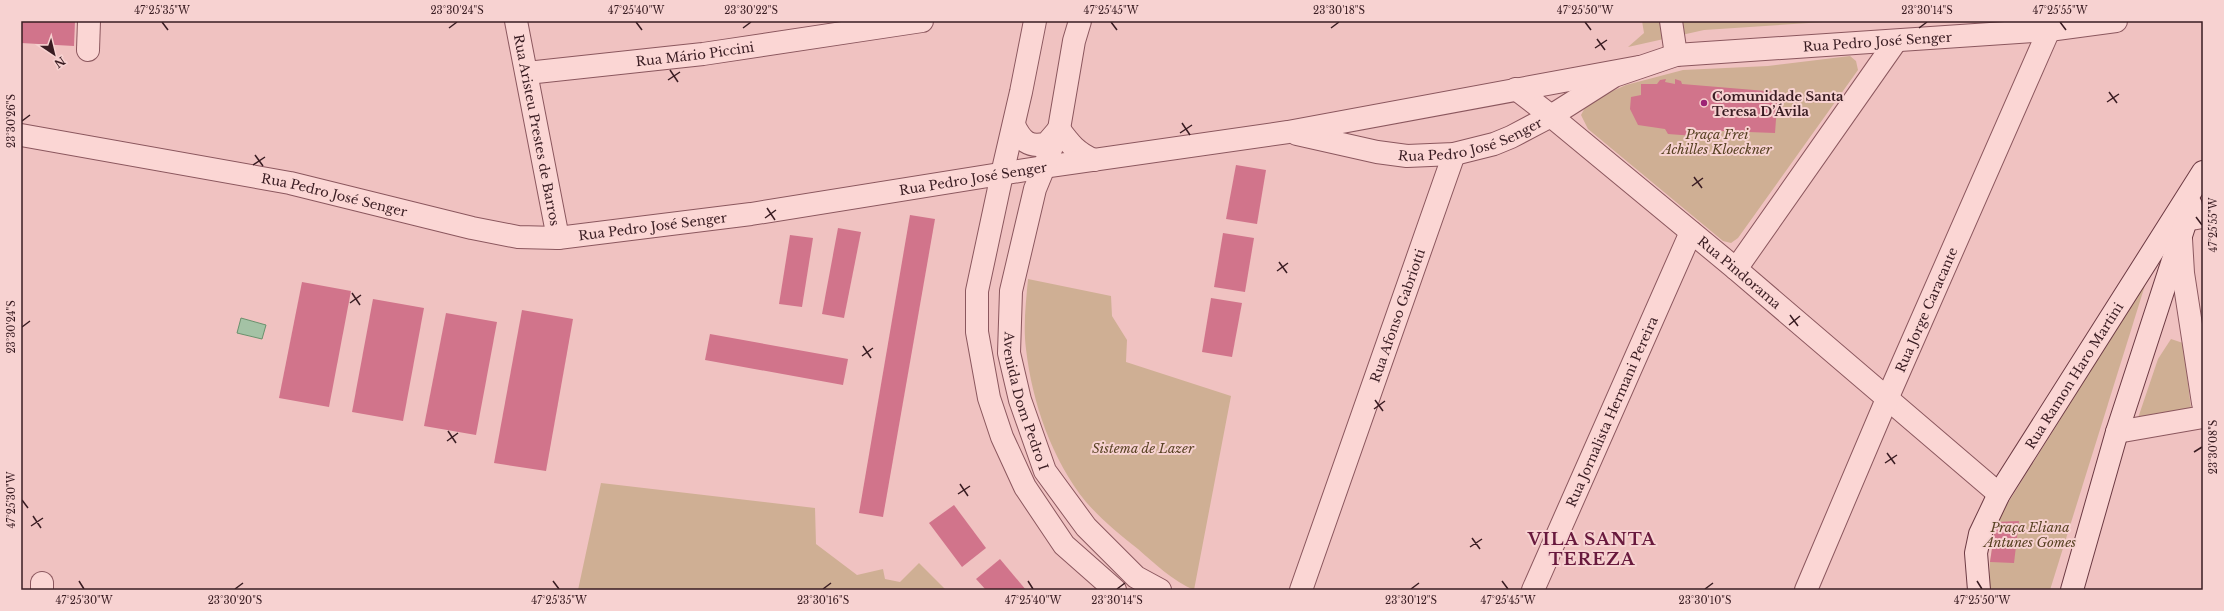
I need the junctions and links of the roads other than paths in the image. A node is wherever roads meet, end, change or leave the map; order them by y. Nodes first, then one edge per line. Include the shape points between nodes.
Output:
1 (89, 21) edge
2 (516, 21) edge
3 (888, 21) edge
4 (922, 21) edge
5 (1035, 21) edge
6 (1080, 21) edge
7 (1671, 21) edge
8 (2116, 21) edge
9 (862, 29) junction
10 (2049, 30) junction
11 (1896, 41) junction
12 (88, 50) dead end
13 (1676, 55) junction
14 (1639, 66) junction
15 (527, 73) junction
16 (1521, 94) junction
17 (1384, 114) junction
18 (1550, 116) junction
19 (1014, 125) junction
20 (1059, 129) junction
21 (1526, 130) junction
22 (1288, 132) junction
23 (21, 135) edge
24 (1377, 152) junction
25 (1454, 154) junction
26 (1094, 160) junction
27 (1044, 167) junction
28 (2203, 172) edge
29 (1002, 174) junction
30 (2190, 225) edge
31 (1691, 232) junction
32 (558, 238) junction
33 (1736, 269) junction
34 (1887, 399) junction
35 (2203, 403) edge
36 (2203, 417) edge
37 (2117, 432) junction
38 (1999, 494) junction
39 (1115, 590) edge
40 (1160, 590) edge
41 (1300, 590) edge
42 (1533, 590) edge
43 (1806, 590) edge
44 (1979, 590) edge
45 (2072, 590) edge

1 - 12 street
2 - 15 street, Rua Aristeu Prestes de Barros
3 - 9 street, Rua Mário Piccini
4 - 9 street, Rua Mário Piccini
5 - 19 street, Avenida Dom Pedro I
6 - 20 street, Avenida Dom Pedro I via 1074,41
7 - 13 street
8 - 10 street, Rua Pedro José Senger
9 - 15 street, Rua Mário Piccini via 703,54
10 - 11 street, Rua Pedro José Senger
10 - 34 street, Rua Jorge Caracante
11 - 13 street, Rua Pedro José Senger
11 - 33 street
13 - 14 street, Rua Pedro José Senger
14 - 16 street, Rua Pedro José Senger
14 - 18 street, Rua Pedro José Senger via 1595,86
15 - 32 street, Rua Aristeu Prestes de Barros
16 - 17 street, Rua Pedro José Senger
16 - 18 street, Rua Pindorama
16 - 21 street via 1530,107
17 - 22 street, Rua Pedro José Senger
17 - 24 street via 1376,118 1369,128 1369,139
18 - 21 street, Rua Pedro José Senger
18 - 31 street, Rua Pindorama
19 - 20 street via 1024,142 1032,145 1047,143
19 - 29 street, Avenida Dom Pedro I
20 - 26 street via 1077,151
20 - 27 street, Avenida Dom Pedro I
21 - 25 street, Rua Pedro José Senger via 1494,144
22 - 24 street, Rua Pedro José Senger
22 - 26 street, Rua Pedro José Senger
23 - 32 street, Rua Pedro José Senger via 290,183 518,237
24 - 25 street, Rua Pedro José Senger via 1407,156
25 - 41 street, Rua Afonso Gabriotti
26 - 27 street, Rua Pedro José Senger
27 - 29 street, Rua Pedro José Senger
27 - 40 street, Avenida Dom Pedro I via 1035,189 1011,291 1008,353 1020,400 1045,471 1086,527 1136,577
28 - 30 street, Rua Ramon Haro Martini
28 - 38 street, Rua Ramon Haro Martini
29 - 32 street, Rua Pedro José Senger via 751,214
29 - 39 street, Avenida Dom Pedro I via 977,291 977,332 989,398 1002,437 1025,487 1064,545
30 - 35 street via 2183,273
30 - 37 street, Rua Ramon Haro Martini
31 - 33 street, Rua Pindorama
31 - 42 street, Rua Jornalista Hermani Pereira
33 - 34 street, Rua Pindorama
34 - 38 street, Rua Pindorama
34 - 43 street, Rua Jorge Caracante
36 - 37 street
37 - 45 street, Rua Ramon Haro Martini
38 - 44 street, Rua Ramon Haro Martini via 1980,534 1976,554

